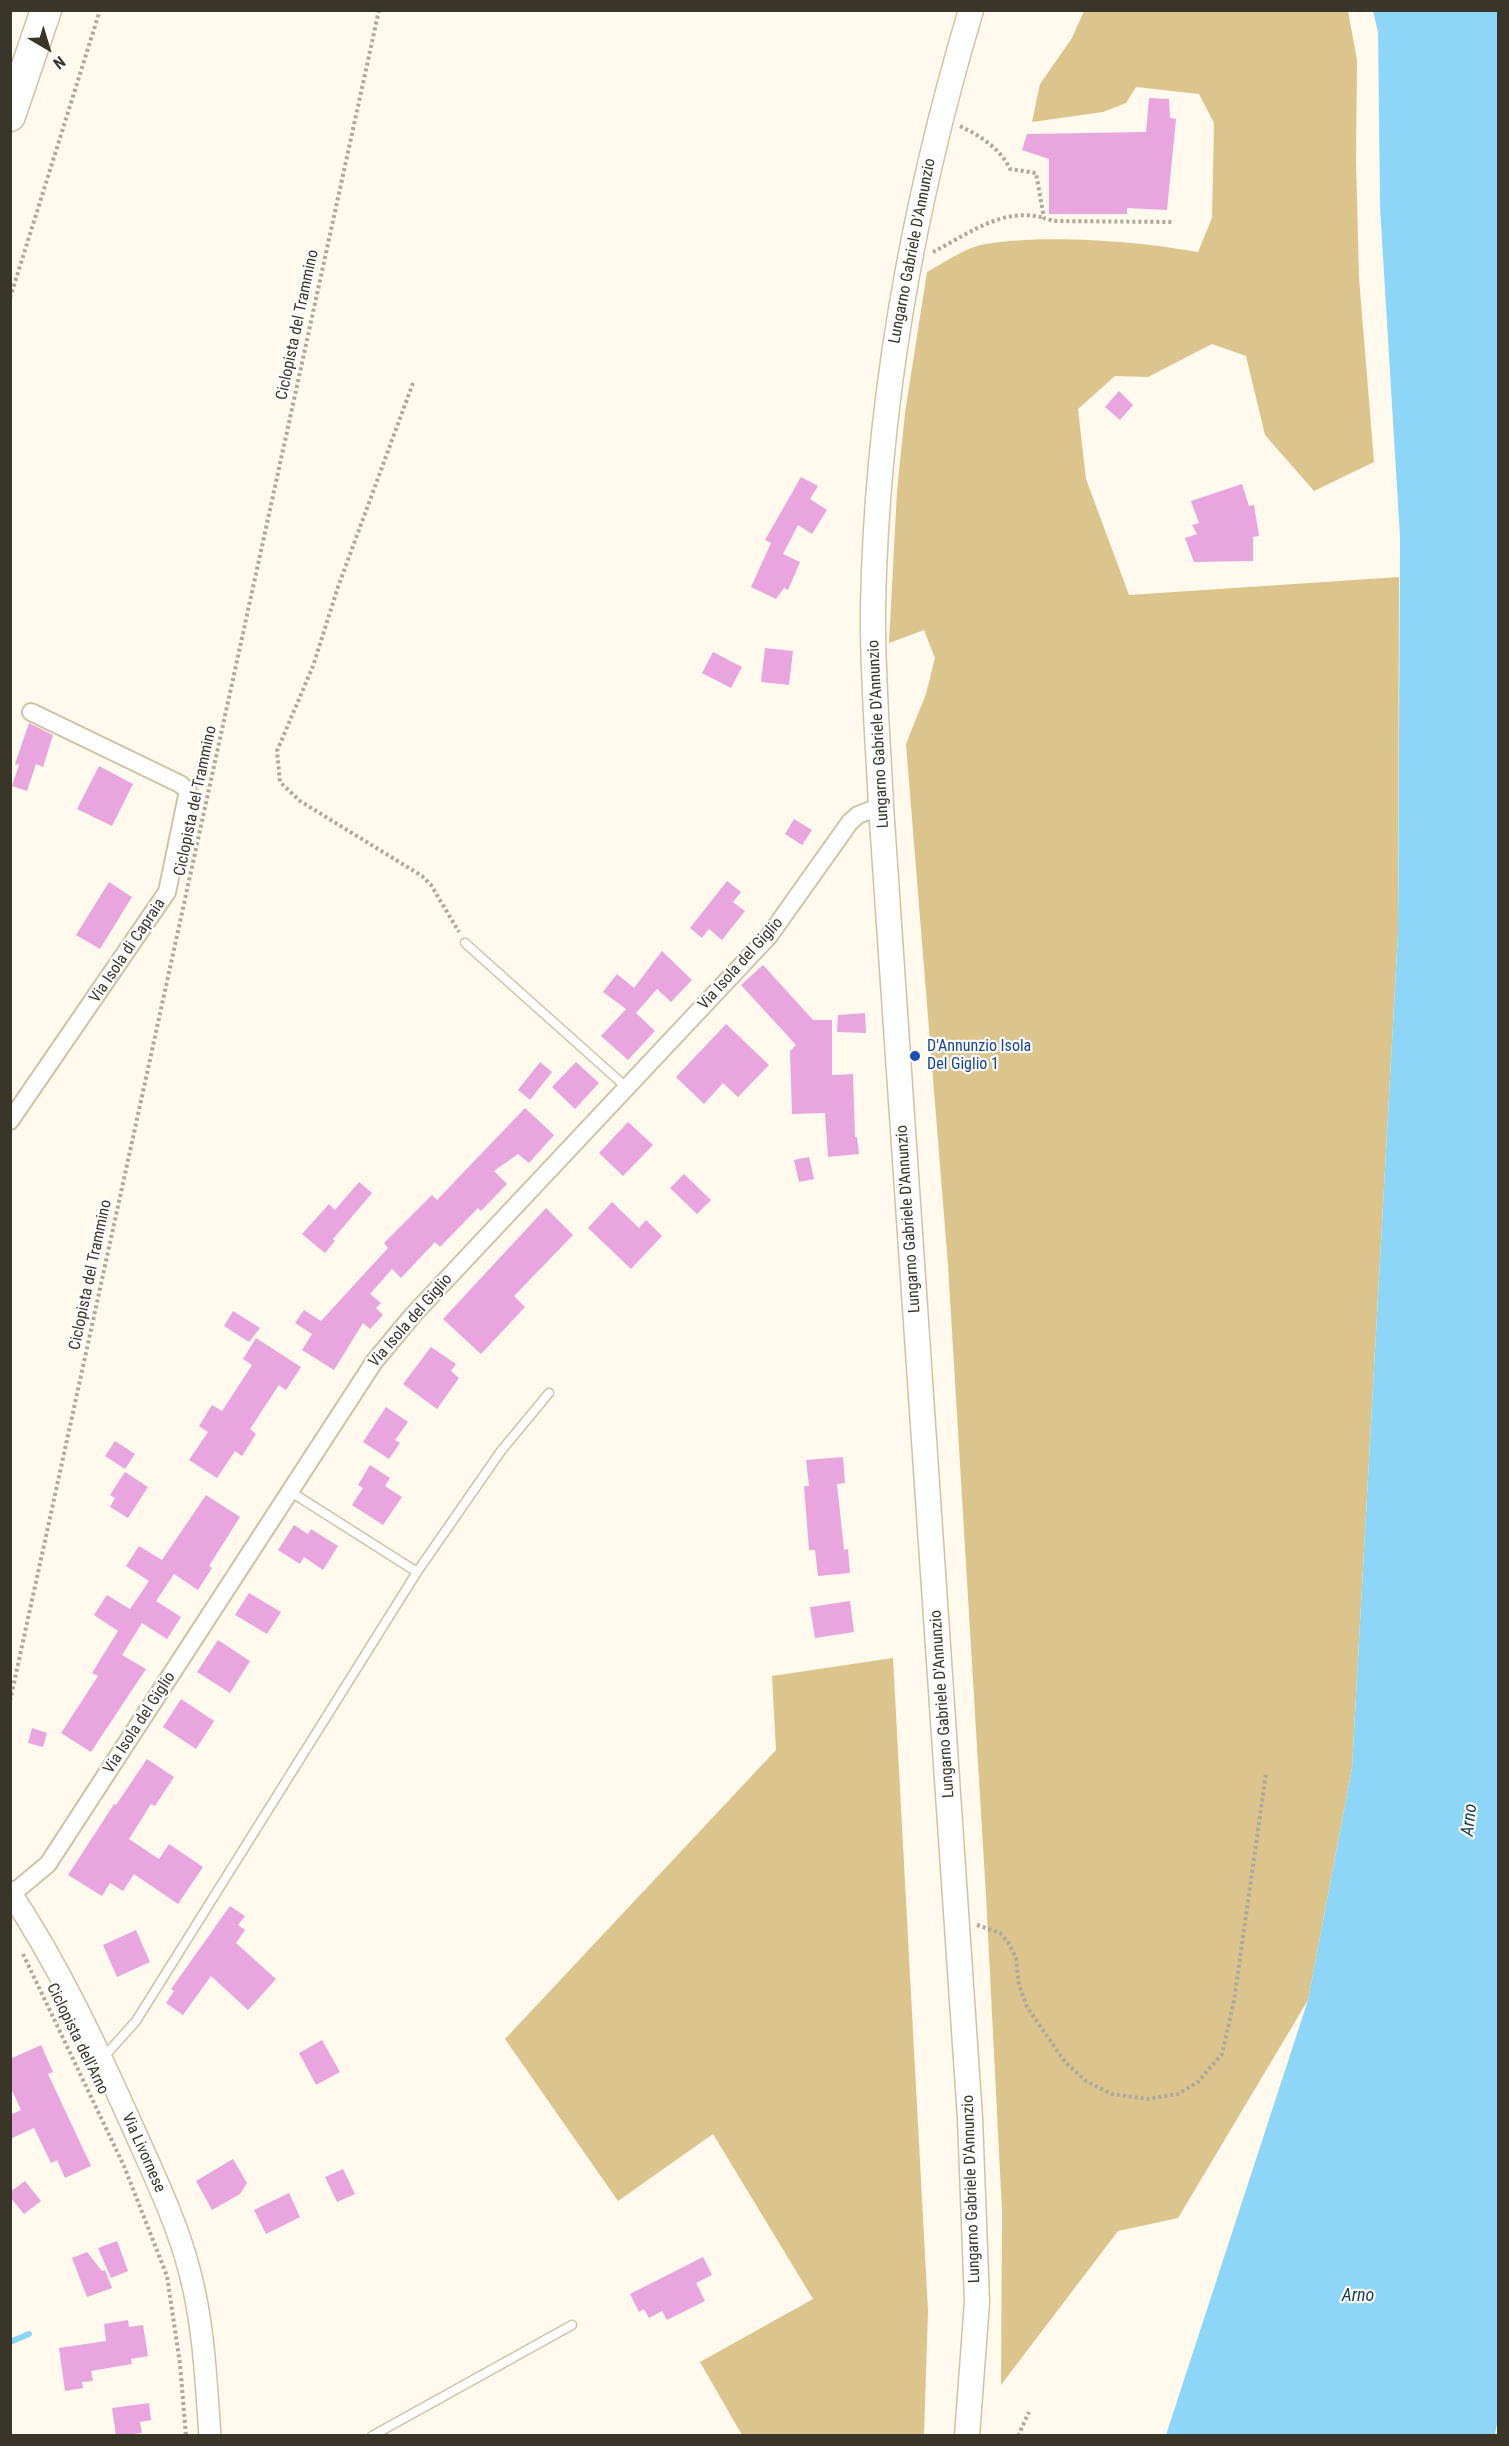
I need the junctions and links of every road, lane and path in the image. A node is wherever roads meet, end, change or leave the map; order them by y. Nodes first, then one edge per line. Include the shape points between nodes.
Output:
1 (46, 10) edge
2 (100, 10) edge
3 (379, 10) edge
4 (971, 10) edge
5 (10, 116) edge
6 (940, 117) junction
7 (1044, 218) junction
8 (1174, 222) dead end
9 (908, 265) junction
10 (10, 298) edge
11 (413, 383) dead end
12 (31, 712) dead end
13 (881, 806) junction
14 (465, 943) joint
15 (626, 1088) junction
16 (10, 1121) edge
17 (549, 1392) dead end
18 (291, 1492) junction
19 (417, 1572) junction
20 (10, 1701) edge
21 (1266, 1773) dead end
22 (11, 1893) edge
23 (958, 1920) junction
24 (20, 1949) dead end
25 (102, 2059) junction
26 (572, 2325) dead end
27 (1029, 2412) dead end
28 (186, 2436) edge
29 (210, 2436) edge
30 (372, 2436) edge
31 (967, 2436) edge
32 (1018, 2436) edge

1 - 5 highway
2 - 10 path
3 - 20 path, Ciclopista del Trammino
4 - 6 main road, Lungarno Gabriele D'Annunzio
6 - 7 path via 996,148 1010,169 1036,173
6 - 9 main road, Lungarno Gabriele D'Annunzio
7 - 8 path
7 - 9 path via 1008,216
9 - 13 main road, Lungarno Gabriele D'Annunzio via 878,491 873,607
11 - 14 path via 338,587 314,666 277,751 280,782 300,801 422,876 446,906
12 - 16 street, Via Isola di Capraia via 188,791 167,892
13 - 15 street, Via Isola del Giglio via 850,822 769,936
13 - 23 main road, Lungarno Gabriele D'Annunzio
14 - 15 lane
15 - 18 street, Via Isola del Giglio via 413,1315 374,1362
17 - 19 lane via 501,1451
18 - 19 lane
18 - 22 street, Via Isola del Giglio via 48,1864
19 - 25 lane via 136,2021
21 - 23 path via 1234,2001 1222,2054 1198,2082 1178,2094 1147,2099 1112,2094 1086,2081 1065,2062 1027,2007 1016,1958 1008,1942 990,1928
22 - 25 street, Via Livornese via 36,1931
23 - 31 main road, Lungarno Gabriele D'Annunzio via 976,2264
24 - 28 path, Ciclopista dell'Arno via 124,2166 167,2276
25 - 29 street, Via Livornese via 181,2241 199,2321
26 - 30 lane
27 - 32 path

